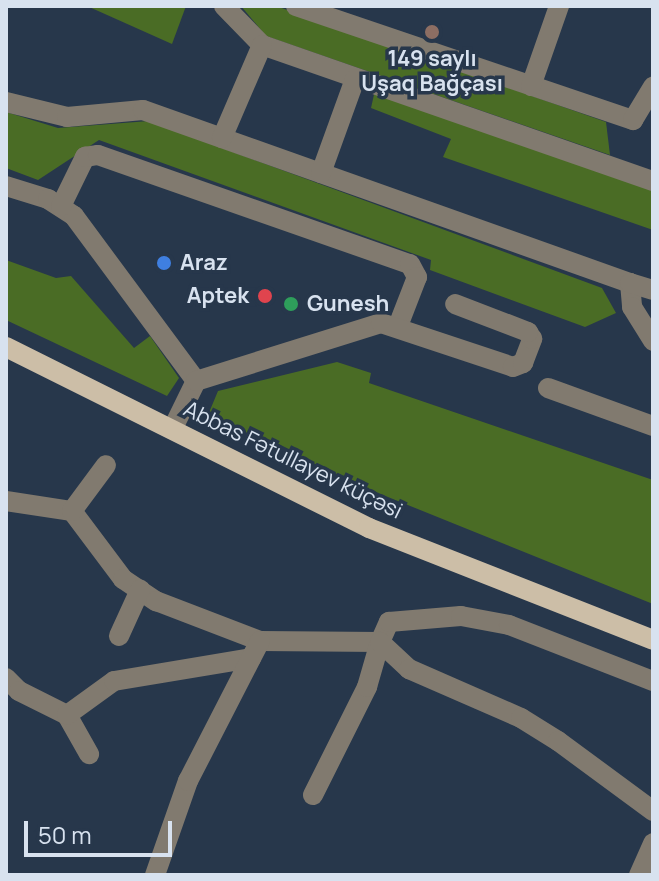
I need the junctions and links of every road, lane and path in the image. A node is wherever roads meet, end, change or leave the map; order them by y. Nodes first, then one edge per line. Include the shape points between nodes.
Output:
1 (224, 6) edge
2 (296, 6) edge
3 (559, 6) edge
4 (262, 45) junction
5 (355, 79) junction
6 (531, 86) junction
7 (653, 87) edge
8 (6, 102) edge
9 (222, 138) junction
10 (321, 173) junction
11 (653, 181) edge
12 (6, 186) edge
13 (61, 206) junction
14 (630, 283) junction
15 (653, 290) edge
16 (455, 304) dead end
17 (398, 326) junction
18 (653, 341) edge
19 (6, 347) edge
20 (196, 381) junction
21 (548, 388) dead end
22 (653, 426) edge
23 (173, 428) junction
24 (106, 465) dead end
25 (6, 501) edge
26 (72, 511) junction
27 (140, 590) junction
28 (119, 636) dead end
29 (653, 640) edge
30 (380, 642) junction
31 (255, 650) junction
32 (6, 678) edge
33 (653, 681) edge
34 (67, 715) junction
35 (89, 754) dead end
36 (313, 795) dead end
37 (653, 811) edge
38 (653, 843) edge
39 (155, 875) edge
40 (639, 875) edge

1 - 4 street
2 - 6 street
3 - 6 street
4 - 5 street
4 - 9 street
5 - 10 street
5 - 11 street
6 - 7 street via 633,120
8 - 9 street via 67,117 143,110
9 - 10 street
10 - 14 street
12 - 13 street
13 - 17 street via 85,157 98,155 410,264 417,277
13 - 20 street via 94,239
14 - 15 street
14 - 18 street via 632,307
16 - 17 street via 528,332 532,339 523,363 513,367
17 - 20 street via 369,326
19 - 23 main road, Abbas Fətullayev küçəsi
20 - 23 street
21 - 22 street
23 - 29 main road, Abbas Fətullayev küçəsi via 369,528
24 - 26 street
25 - 26 street
26 - 27 street via 123,579
27 - 28 street
27 - 31 street
30 - 31 street
30 - 33 street via 389,622 461,616 509,625
30 - 36 street via 367,687
30 - 37 street via 409,669 521,718
31 - 34 street via 114,681
31 - 39 street via 188,781
32 - 34 street via 19,691
34 - 35 street
38 - 40 street

